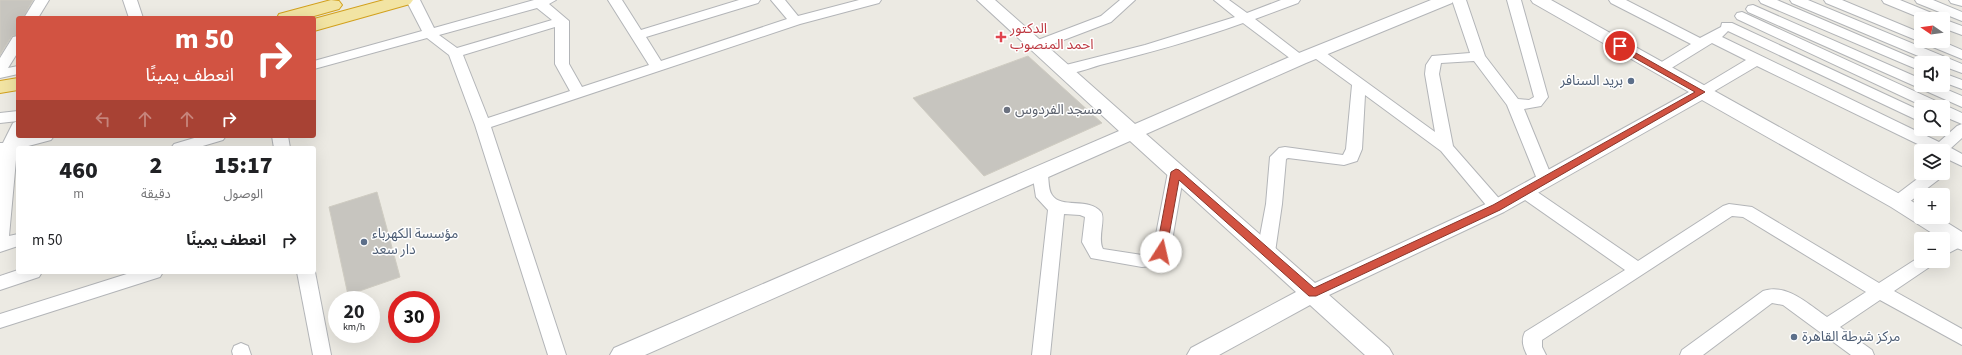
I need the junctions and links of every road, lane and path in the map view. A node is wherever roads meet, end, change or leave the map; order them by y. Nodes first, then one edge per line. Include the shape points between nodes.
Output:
1 (42, 0) edge
2 (130, 0) edge
3 (351, 0) edge
4 (404, 0) edge
5 (412, 0) edge
6 (614, 0) edge
7 (754, 0) edge
8 (778, 0) edge
9 (874, 0) edge
10 (985, 0) edge
11 (1128, 0) edge
12 (1221, 0) edge
13 (1293, 0) edge
14 (1446, 0) edge
15 (1460, 0) edge
16 (1514, 0) edge
17 (1539, 0) edge
18 (1616, 0) edge
19 (1765, 0) edge
20 (1797, 0) edge
21 (1831, 0) edge
22 (1859, 0) edge
23 (1889, 0) edge
24 (1922, 0) edge
25 (1956, 0) edge
26 (544, 2) edge
27 (1962, 2) edge
28 (332, 3) edge
29 (715, 5) edge
30 (1917, 12) edge
31 (1748, 13) junction
32 (32, 16) edge
33 (135, 16) edge
34 (292, 16) edge
35 (1962, 17) edge
36 (1246, 19) junction
37 (562, 21) junction
38 (795, 21) junction
39 (1914, 23) edge
40 (316, 24) edge
41 (1728, 26) junction
42 (1950, 26) edge
43 (1962, 31) edge
44 (430, 34) junction
45 (638, 35) junction
46 (1914, 35) edge
47 (1950, 38) edge
48 (1707, 40) junction
49 (16, 43) edge
50 (1962, 43) edge
51 (1035, 46) junction
52 (1946, 48) edge
53 (455, 53) junction
54 (1962, 55) edge
55 (1309, 56) junction
56 (1478, 57) junction
57 (1756, 60) junction
58 (316, 64) edge
59 (1914, 65) edge
60 (658, 67) junction
61 (1660, 69) junction
62 (1962, 69) edge
63 (0, 70) edge
64 (16, 70) edge
65 (1063, 70) junction
66 (0, 74) edge
67 (1950, 80) edge
68 (1914, 81) edge
69 (1359, 83) junction
70 (16, 84) edge
71 (1962, 85) edge
72 (0, 87) edge
73 (1701, 92) junction
74 (1940, 92) edge
75 (578, 93) junction
76 (16, 99) edge
77 (1923, 100) edge
78 (0, 102) edge
79 (1962, 102) edge
80 (1514, 104) junction
81 (1950, 113) edge
82 (1914, 114) edge
83 (16, 116) edge
84 (0, 118) edge
85 (1962, 119) edge
86 (483, 125) junction
87 (16, 129) edge
88 (1131, 132) junction
89 (1956, 132) edge
90 (38, 138) edge
91 (212, 138) edge
92 (1931, 144) edge
93 (1945, 144) edge
94 (186, 146) edge
95 (4, 147) edge
96 (1446, 147) junction
97 (1950, 154) edge
98 (1959, 160) edge
99 (1950, 164) edge
100 (1040, 172) junction
101 (1176, 172) junction
102 (1545, 180) junction
103 (1927, 180) edge
104 (1524, 191) junction
105 (3, 196) edge
106 (1898, 202) junction
107 (1496, 207) junction
108 (1056, 208) junction
109 (1914, 209) edge
110 (1939, 224) edge
111 (16, 240) edge
112 (1956, 241) edge
113 (0, 242) edge
114 (1266, 252) junction
115 (1914, 268) edge
116 (1638, 270) junction
117 (27, 274) edge
118 (148, 274) edge
119 (306, 274) edge
120 (0, 283) edge
121 (1879, 291) junction
122 (1313, 293) junction
123 (0, 321) edge
124 (1826, 327) junction
125 (1962, 338) edge
126 (322, 355) edge
127 (557, 355) edge
128 (622, 355) edge
129 (1041, 355) edge
130 (1199, 355) edge
131 (1381, 355) edge
132 (1537, 355) edge
133 (1689, 355) edge
134 (1865, 355) edge

1 - 32 street
2 - 33 street
3 - 28 highway
4 - 40 highway
5 - 44 street
6 - 45 street
7 - 29 street
8 - 38 street
9 - 38 street
10 - 51 street
11 - 51 street via 1106,19
12 - 36 street
13 - 36 street
14 - 55 street
15 - 56 street
16 - 80 street via 1541,96 1539,101 1533,104
17 - 61 street
18 - 48 street
19 - 31 street
19 - 59 street
20 - 62 street
21 - 46 street
22 - 39 street
23 - 30 street
24 - 35 street
25 - 27 street
26 - 37 street
26 - 44 street
28 - 34 highway
29 - 45 street
31 - 41 street
31 - 68 street
31 - 77 street
36 - 55 street
36 - 65 street via 1136,53
37 - 53 street
37 - 75 street via 562,64
38 - 60 street
41 - 48 street
41 - 82 street
42 - 43 street
44 - 53 street
44 - 58 street
45 - 60 street
47 - 50 street
48 - 57 street
48 - 61 street
49 - 63 street
51 - 65 street
52 - 54 street
53 - 86 street
55 - 69 street
55 - 88 street
56 - 80 street
56 - 96 street via 1437,59 1433,65 1432,74
57 - 73 street
57 - 92 street
60 - 75 street
61 - 73 street
64 - 66 street
65 - 88 street
67 - 71 street
69 - 96 street
69 - 114 street via 1354,149 1351,157 1344,160 1285,152 1278,157
70 - 72 highway
73 - 102 street
73 - 106 street
74 - 79 street
75 - 86 street
76 - 78 highway
80 - 102 street
81 - 85 street
83 - 84 street
86 - 127 street
87 - 95 street
88 - 100 street
88 - 101 street
89 - 93 street
90 - 95 street
91 - 94 street
95 - 105 street
96 - 107 street
97 - 98 street
98 - 99 street
100 - 108 street via 1044,197
100 - 128 street
101 - 108 street via 1161,252 1153,260 1142,261 1097,254 1091,242 1094,215 1088,210
101 - 114 street
102 - 104 street
103 - 106 street
104 - 107 street
104 - 116 street
105 - 113 street
106 - 109 street
106 - 112 street
107 - 122 street
108 - 129 street
110 - 112 street
111 - 113 street
114 - 122 street
115 - 121 street
116 - 121 street via 1729,210 1736,209 1746,211
116 - 132 street via 1532,337 1532,348
117 - 120 street
118 - 123 street
119 - 126 street
121 - 124 street
121 - 125 street
122 - 130 street
122 - 131 street
124 - 133 street via 1788,299 1769,296
124 - 134 street

